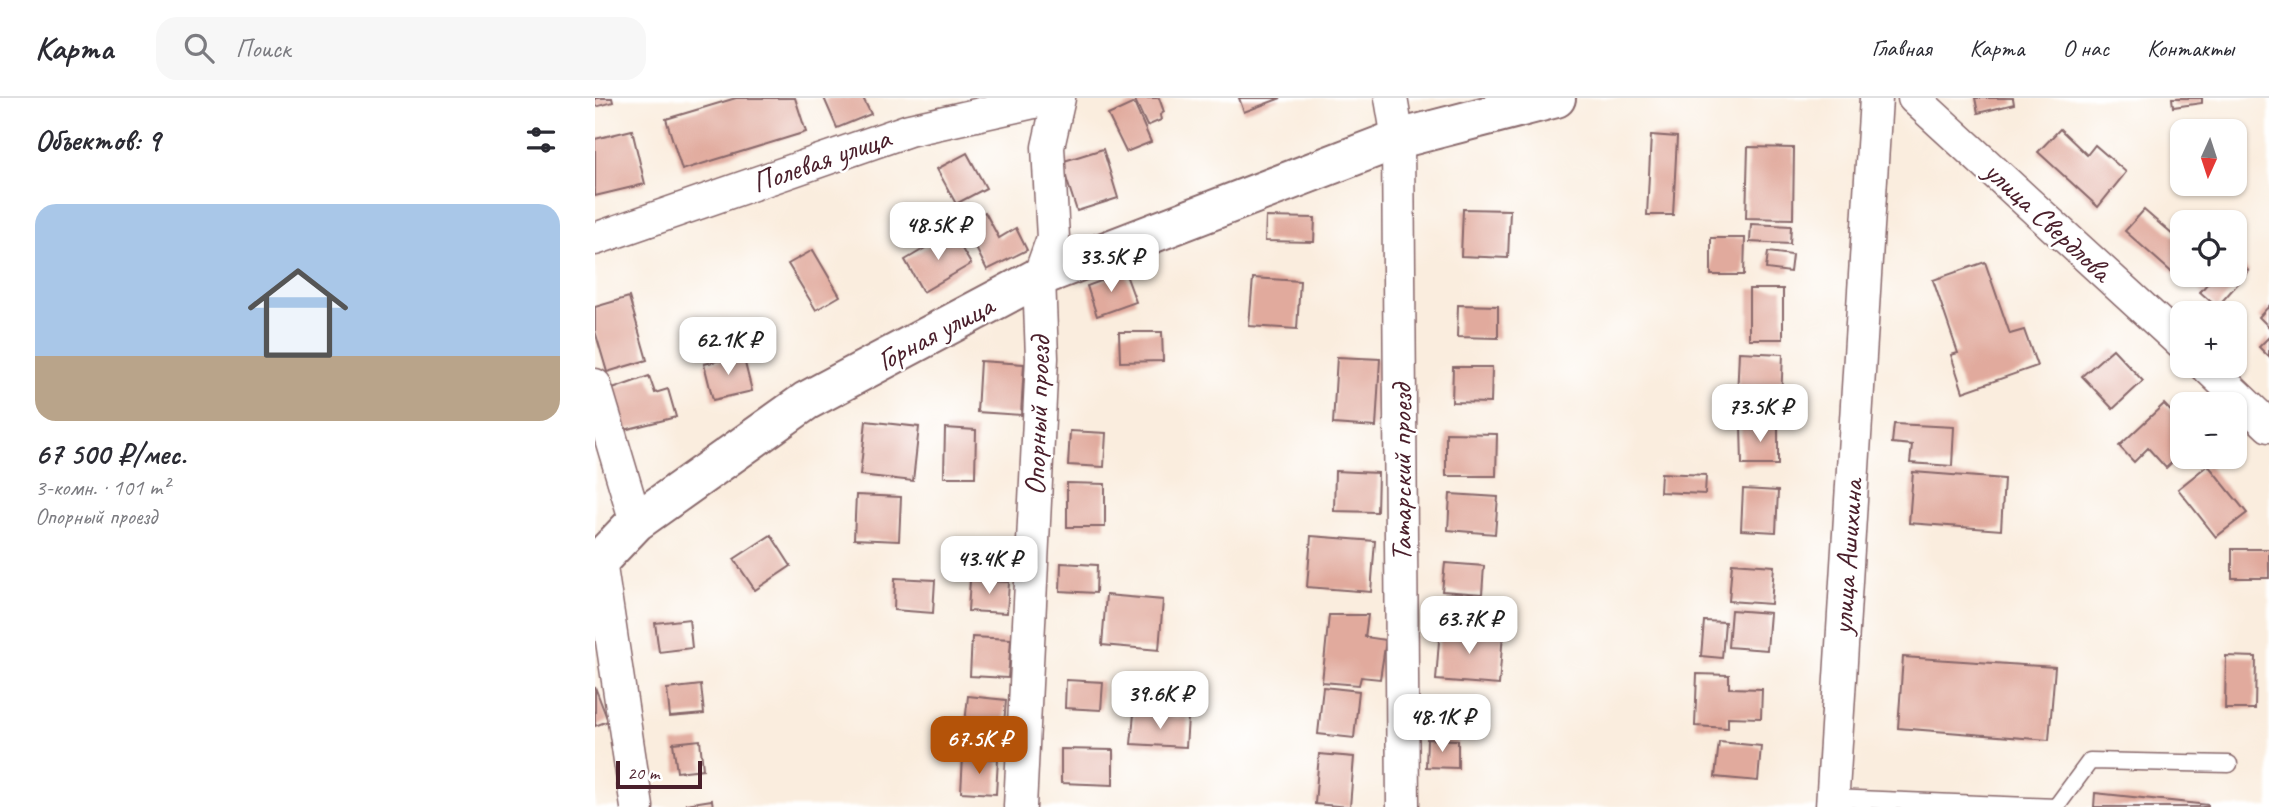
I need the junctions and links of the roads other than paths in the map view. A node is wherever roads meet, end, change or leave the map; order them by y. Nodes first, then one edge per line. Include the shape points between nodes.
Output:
1 (1052, 98) edge
2 (1059, 98) edge
3 (1391, 98) edge
4 (1556, 98) edge
5 (1876, 98) edge
6 (1914, 98) edge
7 (1398, 139) junction
8 (595, 239) edge
9 (1039, 277) junction
10 (2170, 333) edge
11 (2219, 378) edge
12 (595, 385) edge
13 (2269, 426) edge
14 (636, 522) junction
15 (597, 563) edge
16 (2229, 764) dead end
17 (1832, 802) edge
18 (638, 807) edge
19 (1020, 807) edge
20 (1403, 807) edge

1 - 8 street, Полевая улица via 909,130
2 - 9 street via 1048,147 1053,238
3 - 7 street, Татарский проезд
4 - 7 street, Горная улица
5 - 17 street, улица Ашихина
6 - 10 street, улица Свердлова
7 - 9 street, Горная улица
7 - 20 street, Татарский проезд
9 - 14 street, Горная улица via 806,401
9 - 19 street, Опорный проезд via 1042,358
11 - 13 street
12 - 14 street
14 - 15 street, Горная улица
15 - 18 street
16 - 17 lane via 2090,761 2056,807

